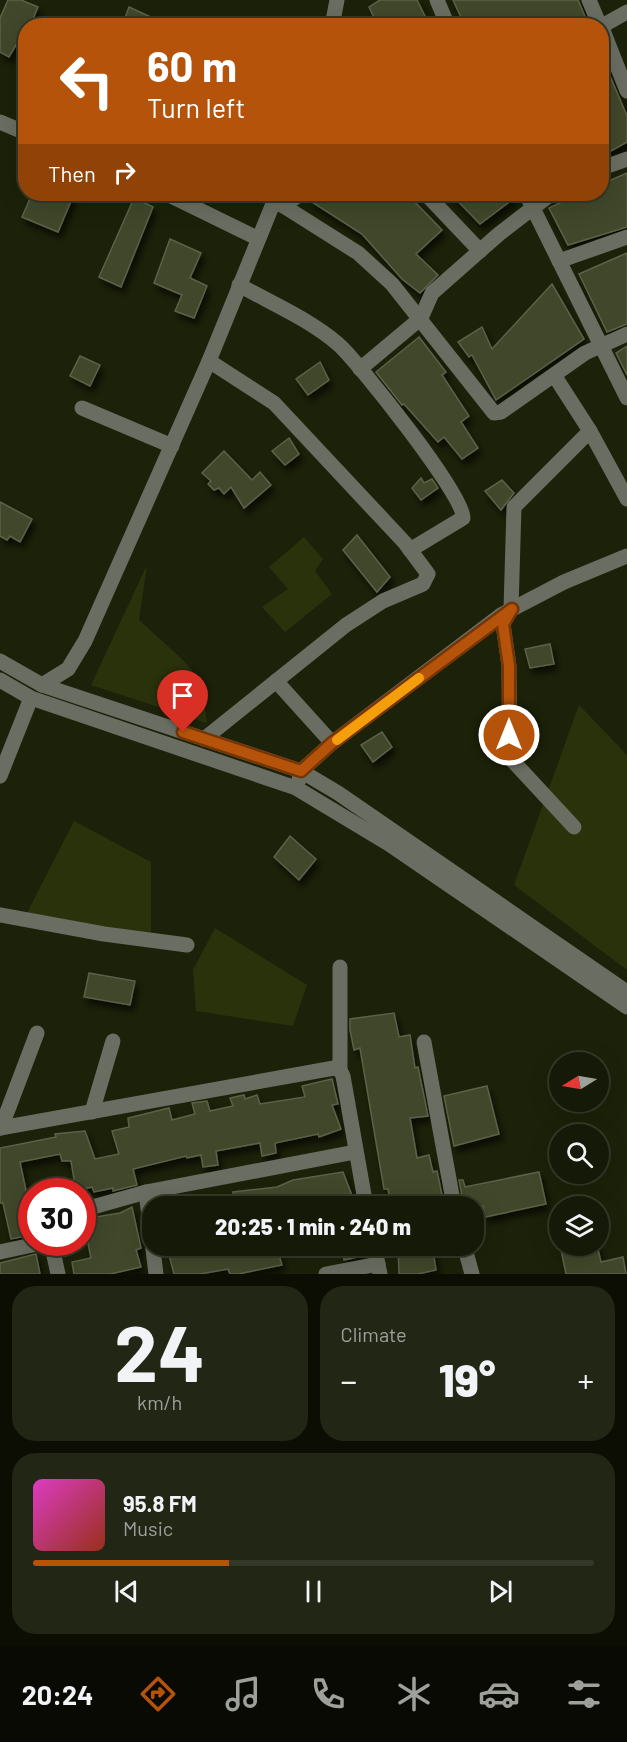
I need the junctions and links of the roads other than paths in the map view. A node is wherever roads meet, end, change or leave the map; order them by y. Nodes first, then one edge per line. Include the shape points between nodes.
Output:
1 (337, 0) edge
2 (437, 0) edge
3 (589, 0) edge
4 (627, 12) edge
5 (334, 18) edge
6 (445, 18) edge
7 (597, 18) edge
8 (609, 22) edge
9 (609, 47) edge
10 (627, 91) edge
11 (0, 122) edge
12 (18, 130) edge
13 (627, 159) edge
14 (609, 165) edge
15 (181, 201) edge
16 (277, 201) edge
17 (280, 201) edge
18 (433, 201) edge
19 (530, 201) edge
20 (542, 201) edge
21 (533, 208) junction
22 (627, 237) edge
23 (257, 238) junction
24 (480, 250) junction
25 (559, 261) junction
26 (238, 285) junction
27 (421, 318) junction
28 (627, 334) edge
29 (600, 345) junction
30 (209, 361) junction
31 (360, 369) junction
32 (554, 375) junction
33 (627, 398) edge
34 (82, 408) dead end
35 (590, 431) junction
36 (172, 446) junction
37 (627, 499) edge
38 (410, 550) junction
39 (627, 556) edge
40 (512, 609) junction
41 (0, 661) edge
42 (0, 680) edge
43 (276, 681) junction
44 (42, 685) junction
45 (31, 698) junction
46 (204, 739) junction
47 (332, 743) junction
48 (301, 771) junction
49 (0, 776) edge
50 (296, 788) junction
51 (574, 827) dead end
52 (0, 915) edge
53 (187, 945) dead end
54 (340, 967) dead end
55 (627, 992) edge
56 (627, 1007) edge
57 (37, 1033) dead end
58 (113, 1041) dead end
59 (424, 1042) dead end
60 (340, 1070) junction
61 (92, 1112) junction
62 (0, 1128) edge
63 (355, 1152) junction
64 (146, 1192) junction
65 (364, 1196) edge
66 (452, 1196) edge
67 (96, 1206) edge
68 (18, 1248) edge
69 (0, 1252) edge
70 (54, 1256) edge
71 (467, 1256) edge
72 (379, 1269) edge
73 (58, 1274) edge
74 (156, 1274) edge
75 (326, 1274) edge
76 (472, 1274) edge

1 - 5 street
2 - 6 street
3 - 7 street
4 - 8 street
9 - 10 street
11 - 12 street
13 - 14 street
15 - 23 street
16 - 23 street
17 - 27 street via 358,253
18 - 24 street
19 - 21 street
20 - 21 street
21 - 24 street
21 - 25 street
22 - 25 street
23 - 26 street
24 - 27 street via 432,293
25 - 29 street
26 - 30 street
26 - 31 street via 339,344
27 - 31 street
27 - 32 street via 494,413
28 - 29 street
29 - 32 street
29 - 33 street
30 - 36 street
30 - 38 street via 274,403
31 - 38 street via 464,511 463,518
32 - 35 street
34 - 36 street
35 - 37 street
35 - 40 street via 514,507
36 - 44 street via 85,641 68,669
38 - 43 street via 426,568 427,579 423,584 383,601 346,625
39 - 40 street
40 - 47 street
40 - 51 street via 503,624 509,666 510,758
41 - 44 street
42 - 45 street
43 - 46 street
43 - 47 street
44 - 46 street
45 - 49 street
45 - 50 street
46 - 48 street
47 - 48 street
48 - 50 street
48 - 55 street
50 - 56 street via 389,844
52 - 53 street
54 - 60 street
57 - 62 street
58 - 61 street
59 - 66 street
60 - 61 street
60 - 63 street
61 - 62 street
63 - 64 street
63 - 65 street
64 - 67 street
64 - 74 street
68 - 69 street
70 - 73 street
71 - 76 street
72 - 75 street

